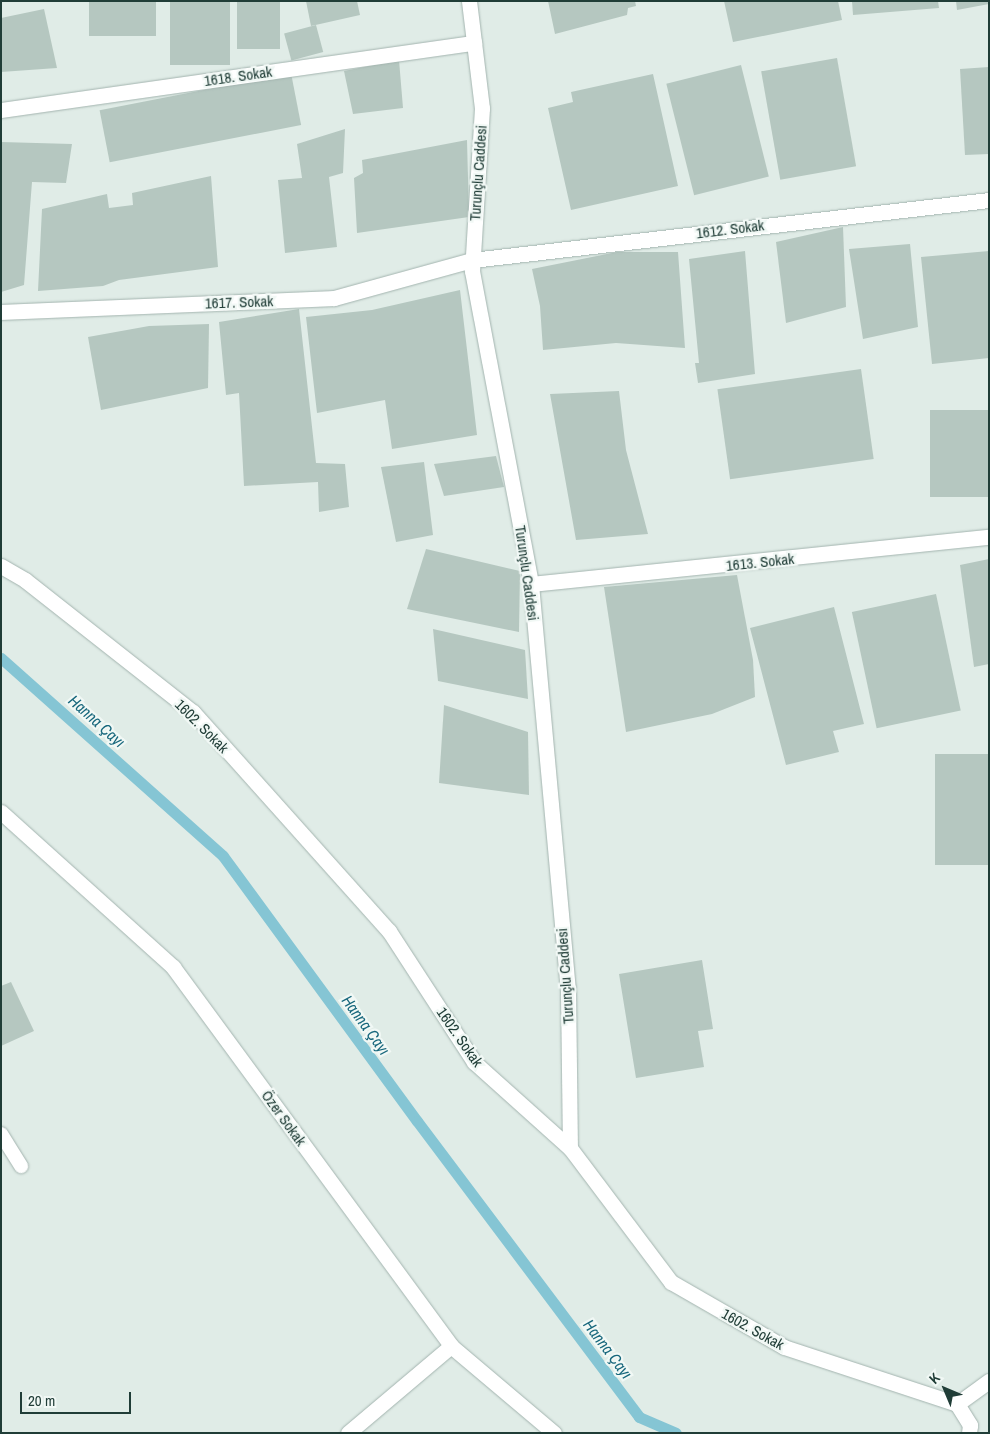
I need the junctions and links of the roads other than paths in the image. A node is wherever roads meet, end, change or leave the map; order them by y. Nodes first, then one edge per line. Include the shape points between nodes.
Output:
1 (469, 1) edge
2 (474, 43) junction
3 (1, 110) edge
4 (989, 200) edge
5 (472, 260) junction
6 (1, 312) edge
7 (989, 537) edge
8 (1, 566) edge
9 (531, 584) junction
10 (1, 812) edge
11 (1, 1134) edge
12 (570, 1148) junction
13 (21, 1166) dead end
14 (451, 1346) junction
15 (989, 1381) edge
16 (957, 1404) junction
17 (970, 1429) edge
18 (348, 1433) edge
19 (554, 1433) edge

1 - 2 street, Turunçlu Caddesi
2 - 3 street, 1618. Sokak
2 - 5 street, Turunçlu Caddesi via 482,108
4 - 5 street, 1612. Sokak
5 - 6 street, 1617. Sokak via 334,298
5 - 9 street, Turunçlu Caddesi
7 - 9 street, 1613. Sokak
8 - 12 street, 1602. Sokak via 25,580 193,712 389,931 474,1062
9 - 12 street, Turunçlu Caddesi via 568,988
10 - 14 street, Özer Sokak via 173,967
11 - 13 lane
12 - 16 street, 1602. Sokak via 671,1282 784,1347
14 - 18 street
14 - 19 street, Özer Sokak
15 - 16 street
16 - 17 street

